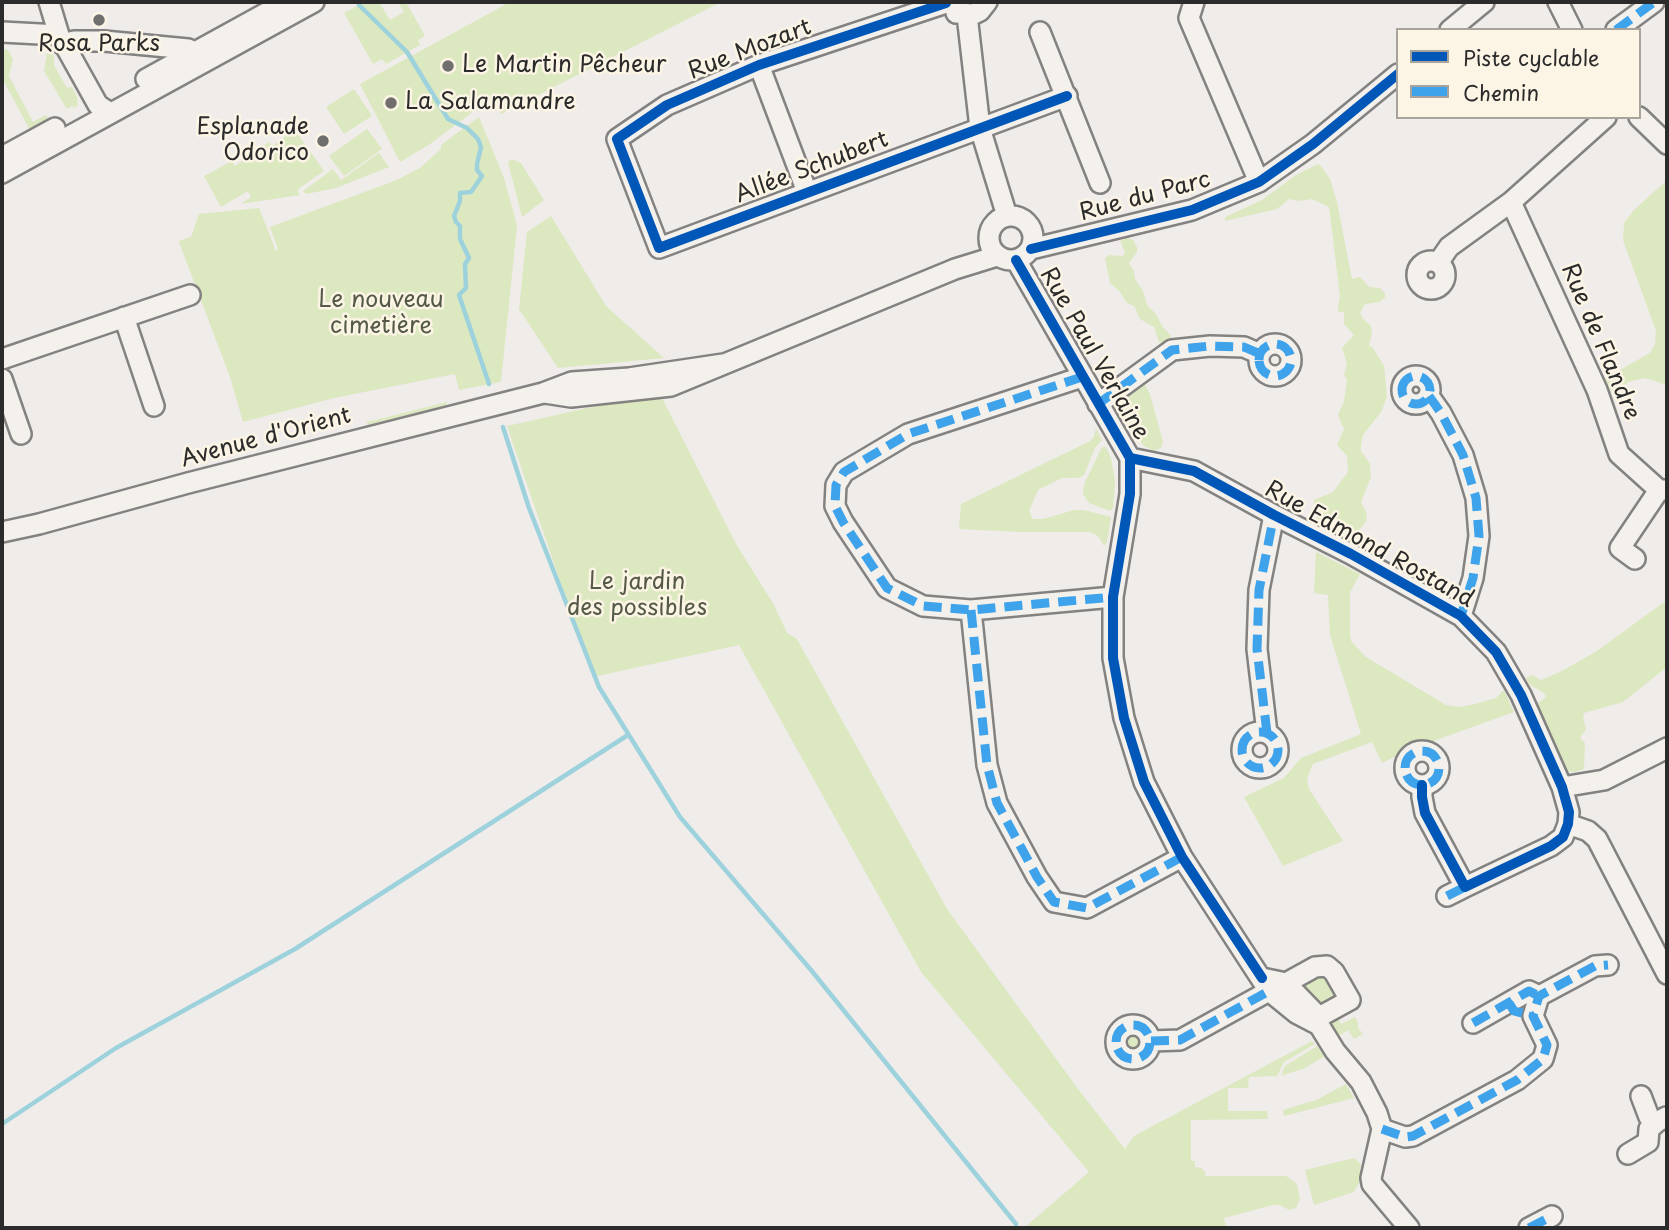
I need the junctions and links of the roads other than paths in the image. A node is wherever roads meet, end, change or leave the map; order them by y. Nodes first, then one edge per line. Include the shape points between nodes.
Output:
1 (49, 2) edge
2 (286, 2) edge
3 (314, 2) edge
4 (946, 2) edge
5 (987, 2) edge
6 (1194, 2) edge
7 (1484, 2) edge
8 (1558, 2) edge
9 (1654, 2) edge
10 (967, 15) junction
11 (1452, 28) edge
12 (1571, 28) edge
13 (1619, 28) edge
14 (2, 32) edge
15 (1040, 32) dead end
16 (61, 40) junction
17 (201, 56) junction
18 (759, 65) junction
19 (1396, 76) edge
20 (1067, 96) junction
21 (104, 109) junction
22 (1604, 119) edge
23 (1641, 119) edge
24 (980, 128) junction
25 (1667, 144) edge
26 (2, 157) edge
27 (2, 173) edge
28 (1259, 182) junction
29 (1100, 183) dead end
30 (807, 192) junction
31 (1511, 202) junction
32 (1007, 216) junction
33 (1030, 226) junction
34 (989, 234) junction
35 (1072, 238) junction
36 (659, 248) joint
37 (1015, 255) junction
38 (1437, 263) dead end
39 (955, 269) junction
40 (190, 295) dead end
41 (124, 317) junction
42 (1260, 354) dead end
43 (2, 359) edge
44 (1082, 377) junction
45 (2, 379) edge
46 (544, 393) joint
47 (1429, 396) dead end
48 (1098, 404) junction
49 (154, 406) dead end
50 (21, 434) dead end
51 (1130, 458) junction
52 (1663, 490) edge
53 (1275, 515) junction
54 (2, 532) edge
55 (1635, 559) dead end
56 (1113, 597) junction
57 (971, 610) junction
58 (1461, 616) junction
59 (1267, 733) dead end
60 (1667, 748) edge
61 (1422, 785) dead end
62 (1562, 787) junction
63 (1569, 824) junction
64 (1182, 858) junction
65 (1465, 887) junction
66 (1447, 897) dead end
67 (1608, 965) dead end
68 (1667, 974) edge
69 (1272, 984) junction
70 (1539, 996) junction
71 (1509, 1003) junction
72 (1533, 1016) junction
73 (1319, 1021) junction
74 (1473, 1023) dead end
75 (1151, 1041) dead end
76 (1641, 1096) dead end
77 (1662, 1119) edge
78 (1382, 1129) junction
79 (1628, 1154) dead end
80 (1552, 1216) dead end
81 (1409, 1228) edge
82 (1530, 1228) edge

1 - 16 street
2 - 17 street
3 - 17 street
4 - 10 street via 955,12
4 - 18 street, Rue Mozart
5 - 10 street via 980,11
6 - 28 street via 1189,18
7 - 11 street
8 - 12 street
9 - 13 street
10 - 24 street
14 - 16 street
15 - 20 street
16 - 17 street via 175,47
16 - 21 street
17 - 21 street
18 - 30 street
18 - 36 street, Rue Mozart via 667,106 617,139
19 - 28 street, Rue du Parc
20 - 24 street, Allée Schubert
20 - 29 street
21 - 26 street
21 - 27 street
22 - 31 street
23 - 25 street
24 - 30 street, Allée Schubert
24 - 32 street
28 - 35 street, Rue du Parc via 1192,210
30 - 36 street, Allée Schubert
31 - 38 street via 1449,247
31 - 52 street, Rue de Flandre via 1597,390 1619,454
32 - 33 street
32 - 34 street via 995,222
33 - 35 street, Rue du Parc
33 - 37 street via 1033,234
34 - 37 street via 990,246
34 - 39 street, Rue du Parc
35 - 37 street, Rue du Parc
37 - 39 street, Rue du Parc
37 - 44 street, Rue Paul Verlaine
39 - 46 street, Rue du Parc via 723,364 572,382
40 - 41 street
41 - 43 street
41 - 49 street
42 - 48 street via 1244,347 1172,350
44 - 48 street, Rue Paul Verlaine
44 - 57 street via 908,434 844,472 836,485 835,506 887,588 923,606
45 - 50 street
46 - 54 street, Avenue d'Orient
47 - 58 street via 1463,455 1476,498 1479,536
48 - 51 street, Rue Paul Verlaine
51 - 53 street, Rue Edmond Rostand via 1194,471
51 - 56 street, Rue Paul Verlaine
52 - 55 street, Rue de Flandre via 1620,548
53 - 58 street, Rue Edmond Rostand
53 - 59 street via 1259,590 1257,649
56 - 57 street
56 - 64 street, Rue Paul Verlaine via 1113,658 1124,718 1144,782
57 - 64 street via 987,765 997,803 1054,902 1087,908
58 - 62 street, Rue Edmond Rostand via 1496,652 1521,695
60 - 62 street via 1604,780
61 - 65 street via 1425,813
62 - 63 street, Rue Edmond Rostand
63 - 65 street via 1563,837 1551,846
63 - 68 street via 1597,839
64 - 69 street, Rue Paul Verlaine
65 - 66 street
67 - 70 street via 1595,966
69 - 73 street, Rue Paul Verlaine via 1296,1013
69 - 73 street via 1327,966 1350,1000
69 - 75 street via 1180,1040
70 - 71 street via 1529,992
70 - 72 street
71 - 72 street via 1514,1012
71 - 74 street
72 - 78 street via 1547,1045 1543,1059 1517,1080 1413,1136
73 - 78 street via 1335,1051 1361,1082
76 - 77 street via 1648,1117
77 - 79 street via 1649,1129 1648,1142
78 - 81 street via 1372,1184
80 - 82 street

